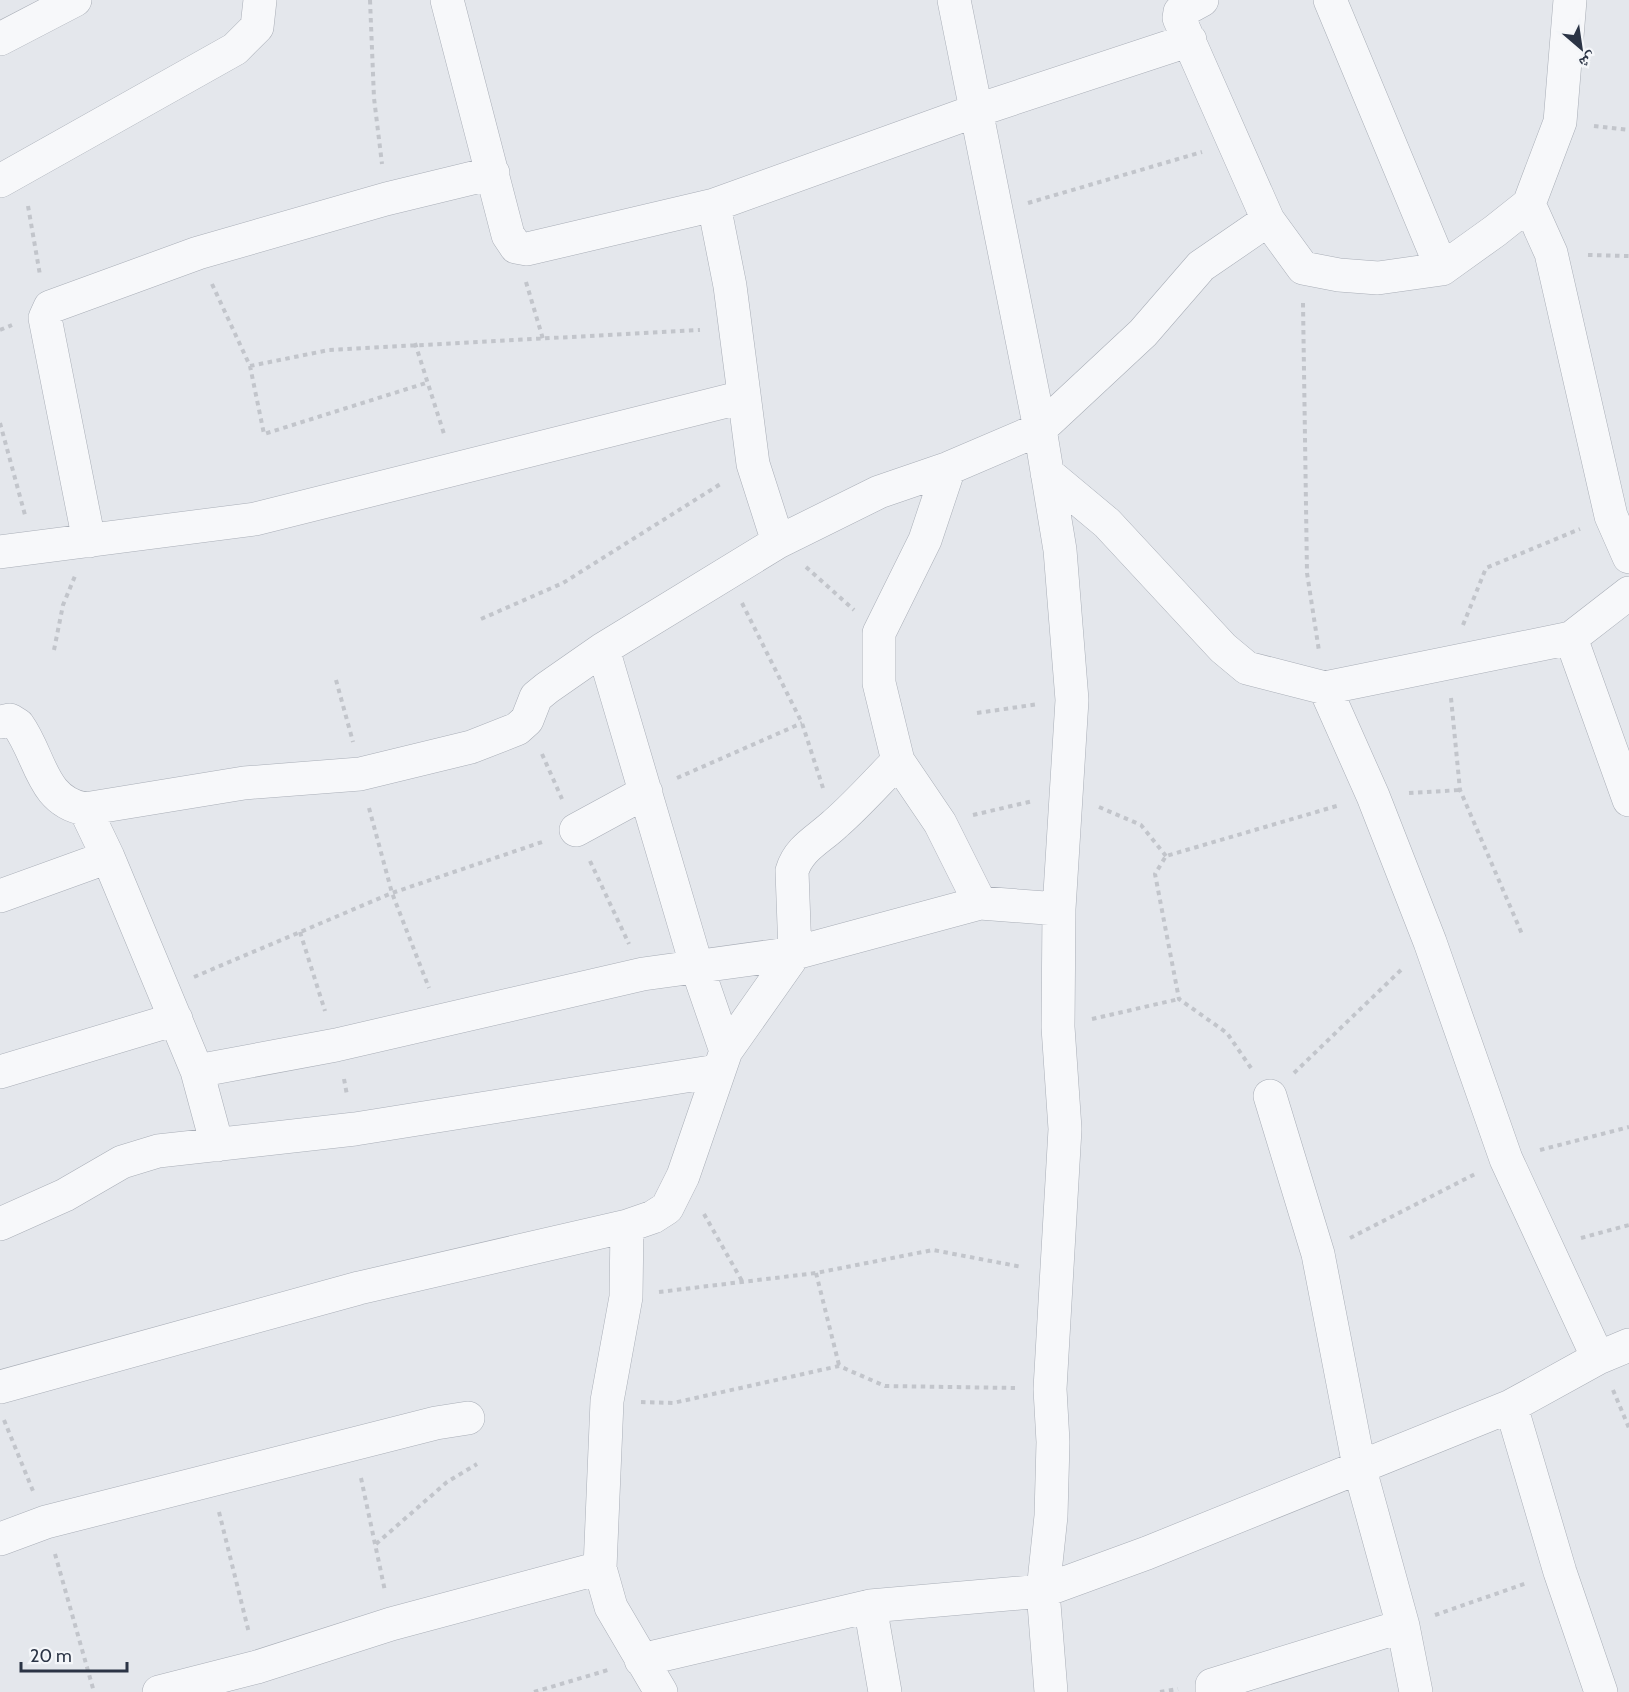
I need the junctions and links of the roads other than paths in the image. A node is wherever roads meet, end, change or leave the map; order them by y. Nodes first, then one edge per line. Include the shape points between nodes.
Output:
1 (75, 0) edge
2 (260, 0) edge
3 (447, 0) edge
4 (954, 0) edge
5 (1202, 0) edge
6 (1330, 0) edge
7 (1570, 0) edge
8 (0, 39) edge
9 (1190, 40) junction
10 (978, 110) junction
11 (493, 173) junction
12 (11, 175) edge
13 (1529, 204) junction
14 (714, 205) junction
15 (1268, 220) junction
16 (1442, 269) junction
17 (743, 397) junction
18 (1040, 429) junction
19 (949, 468) junction
20 (1047, 472) junction
21 (89, 541) junction
22 (778, 542) junction
23 (0, 552) edge
24 (1629, 557) edge
25 (1629, 593) edge
26 (1571, 638) junction
27 (603, 649) junction
28 (1324, 687) junction
29 (0, 723) edge
30 (898, 761) junction
31 (646, 792) junction
32 (1629, 800) edge
33 (85, 809) junction
34 (576, 830) road end
35 (108, 857) junction
36 (0, 896) edge
37 (980, 903) junction
38 (1059, 909) junction
39 (795, 953) junction
40 (696, 964) junction
41 (169, 1005) junction
42 (722, 1061) junction
43 (197, 1071) junction
44 (0, 1072) edge
45 (1270, 1096) road end
46 (217, 1145) junction
47 (0, 1224) edge
48 (627, 1226) junction
49 (1629, 1345) edge
50 (1598, 1358) junction
51 (0, 1387) edge
52 (1511, 1406) junction
53 (468, 1418) dead end
54 (1359, 1466) junction
55 (0, 1539) edge
56 (600, 1568) junction
57 (1042, 1591) junction
58 (870, 1606) junction
59 (1403, 1626) junction
60 (641, 1660) junction
61 (261, 1680) edge
62 (159, 1692) edge
63 (661, 1692) edge
64 (885, 1692) edge
65 (1051, 1692) edge
66 (1212, 1692) edge
67 (1416, 1692) edge
68 (1600, 1692) edge

1 - 8 street
2 - 12 street via 257,27 235,49
3 - 11 street
4 - 10 street
5 - 9 street via 1178,14
6 - 16 street
7 - 13 street via 1560,122
9 - 10 street
9 - 15 street
10 - 14 street
10 - 18 street
11 - 14 street via 508,236 516,246 527,249
11 - 21 street via 198,253 46,311
13 - 16 street
13 - 24 street via 1551,253 1611,516
14 - 17 street
15 - 16 street via 1303,268 1378,278
15 - 18 street via 1201,266 1143,333
17 - 21 street via 255,519
17 - 22 street via 753,464
18 - 19 street
18 - 20 street
19 - 22 street via 879,492
19 - 30 street via 925,540 879,633 879,683
20 - 28 street via 1107,523 1223,648 1247,668
20 - 38 street via 1060,550 1072,700
21 - 23 street
22 - 27 street
25 - 26 street
26 - 28 street
26 - 32 street
27 - 31 street
27 - 33 street via 536,697 527,720 518,729 471,747 360,774 244,783
28 - 50 street via 1373,796 1430,942 1506,1159
29 - 33 street via 9,720 18,725 52,793 68,806
30 - 37 street via 940,823
30 - 39 street via 835,825 801,851 792,872
31 - 34 street
31 - 40 street
33 - 35 street
35 - 36 street
35 - 41 street
37 - 38 street
37 - 39 street
38 - 57 street via 1058,1027 1065,1129 1050,1389 1052,1480
39 - 40 street
39 - 42 street
40 - 42 street
40 - 43 street via 336,1045
41 - 43 street
41 - 44 street
42 - 46 street via 355,1129
42 - 48 street via 683,1176 667,1208
43 - 46 street
45 - 54 street via 1318,1254
46 - 47 street via 158,1151 122,1162 65,1195
48 - 51 street via 359,1288
48 - 56 street via 626,1297 607,1401
49 - 50 street
50 - 52 street
52 - 54 street
52 - 68 street
53 - 55 street via 46,1522
54 - 57 street via 1147,1553
54 - 59 street
56 - 60 street via 611,1607
56 - 61 street via 391,1624
57 - 58 street
57 - 65 street
58 - 60 street
58 - 64 street
59 - 66 street via 1212,1685
59 - 67 street
60 - 63 street
61 - 62 street

